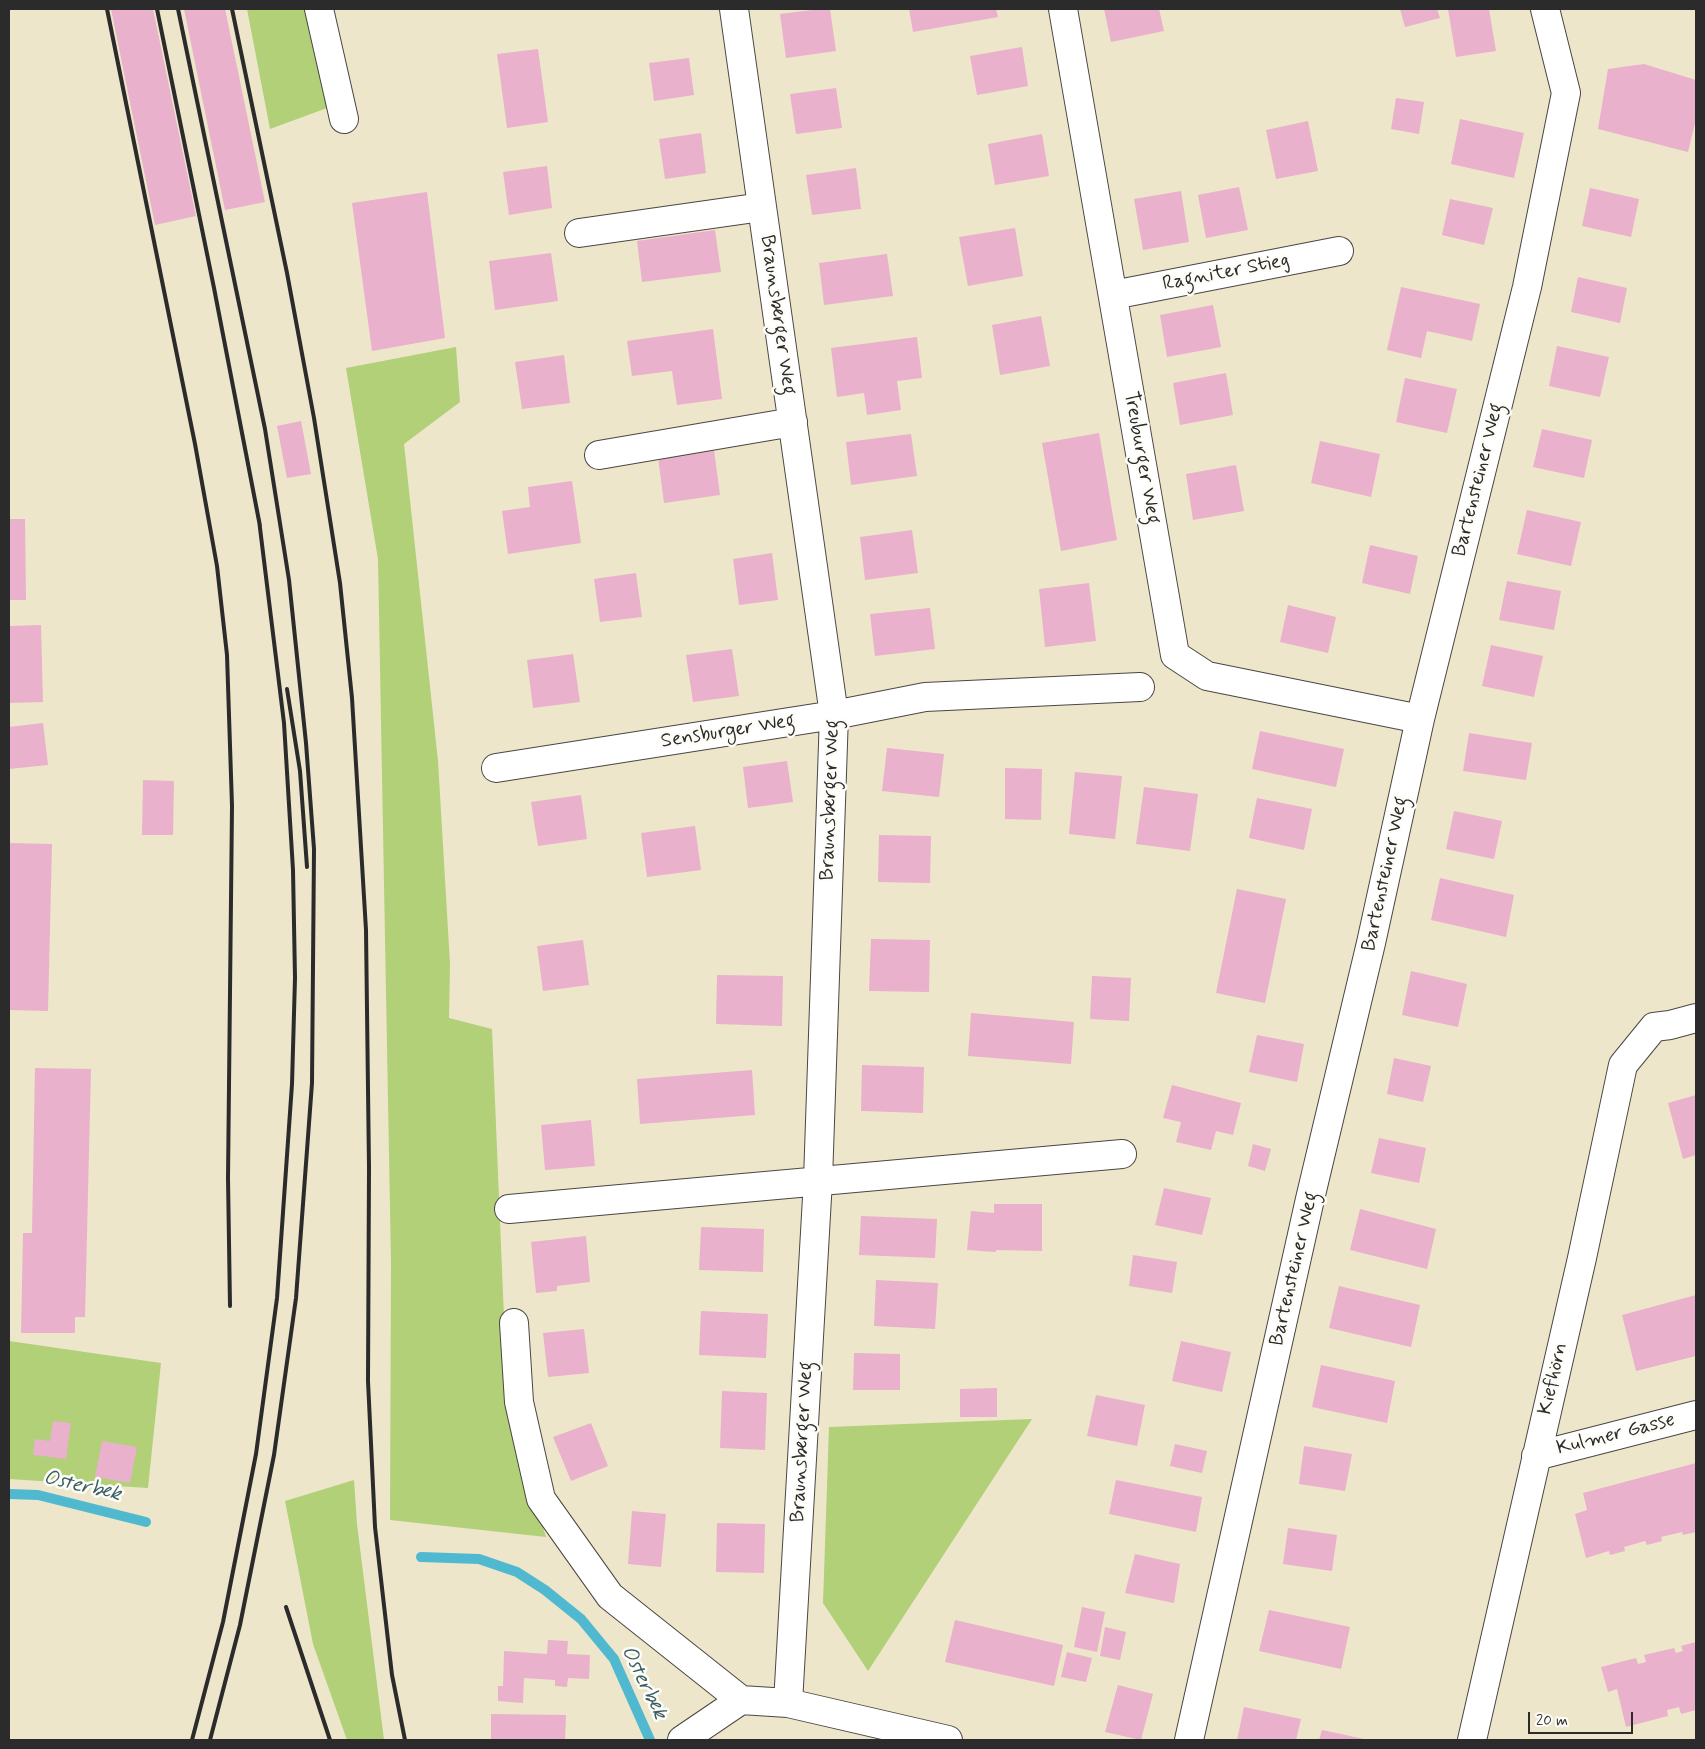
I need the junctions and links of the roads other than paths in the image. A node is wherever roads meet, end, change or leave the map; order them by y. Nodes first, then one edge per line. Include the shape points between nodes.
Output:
1 (319, 9) edge
2 (734, 9) edge
3 (1063, 9) edge
4 (1545, 9) edge
5 (344, 119) dead end
6 (762, 208) junction
7 (579, 232) dead end
8 (1339, 251) dead end
9 (1113, 295) junction
10 (793, 422) junction
11 (599, 455) dead end
12 (1140, 687) dead end
13 (834, 715) junction
14 (1420, 718) junction
15 (496, 768) dead end
16 (1696, 1018) edge
17 (1122, 1154) dead end
18 (818, 1180) junction
19 (509, 1209) dead end
20 (514, 1322) dead end
21 (1696, 1415) edge
22 (1536, 1456) junction
23 (741, 1700) junction
24 (788, 1703) junction
25 (682, 1740) edge
26 (948, 1740) edge
27 (1189, 1740) edge
28 (1472, 1740) edge

1 - 5 street
2 - 6 street, Braunsberger Weg
3 - 9 street, Treuburger Weg
4 - 14 street, Bartensteiner Weg via 1566,93 1527,287
6 - 7 street, Braunsberger Weg
6 - 10 street, Braunsberger Weg
8 - 9 street, Ragniter Stieg
9 - 14 street, Treuburger Weg via 1175,655 1207,676
10 - 11 street, Braunsberger Weg
10 - 13 street, Braunsberger Weg
12 - 13 street, Sensburger Weg via 925,697
13 - 15 street, Sensburger Weg
13 - 18 street, Braunsberger Weg
14 - 27 street, Bartensteiner Weg
16 - 22 street, Kiefhörn via 1654,1027 1623,1065
17 - 18 street
18 - 19 street
18 - 24 street, Braunsberger Weg
20 - 23 street via 519,1402 540,1499 610,1596
21 - 22 street, Kulmer Gasse
22 - 28 street, Kiefhörn
23 - 24 street
23 - 25 street
24 - 26 street

